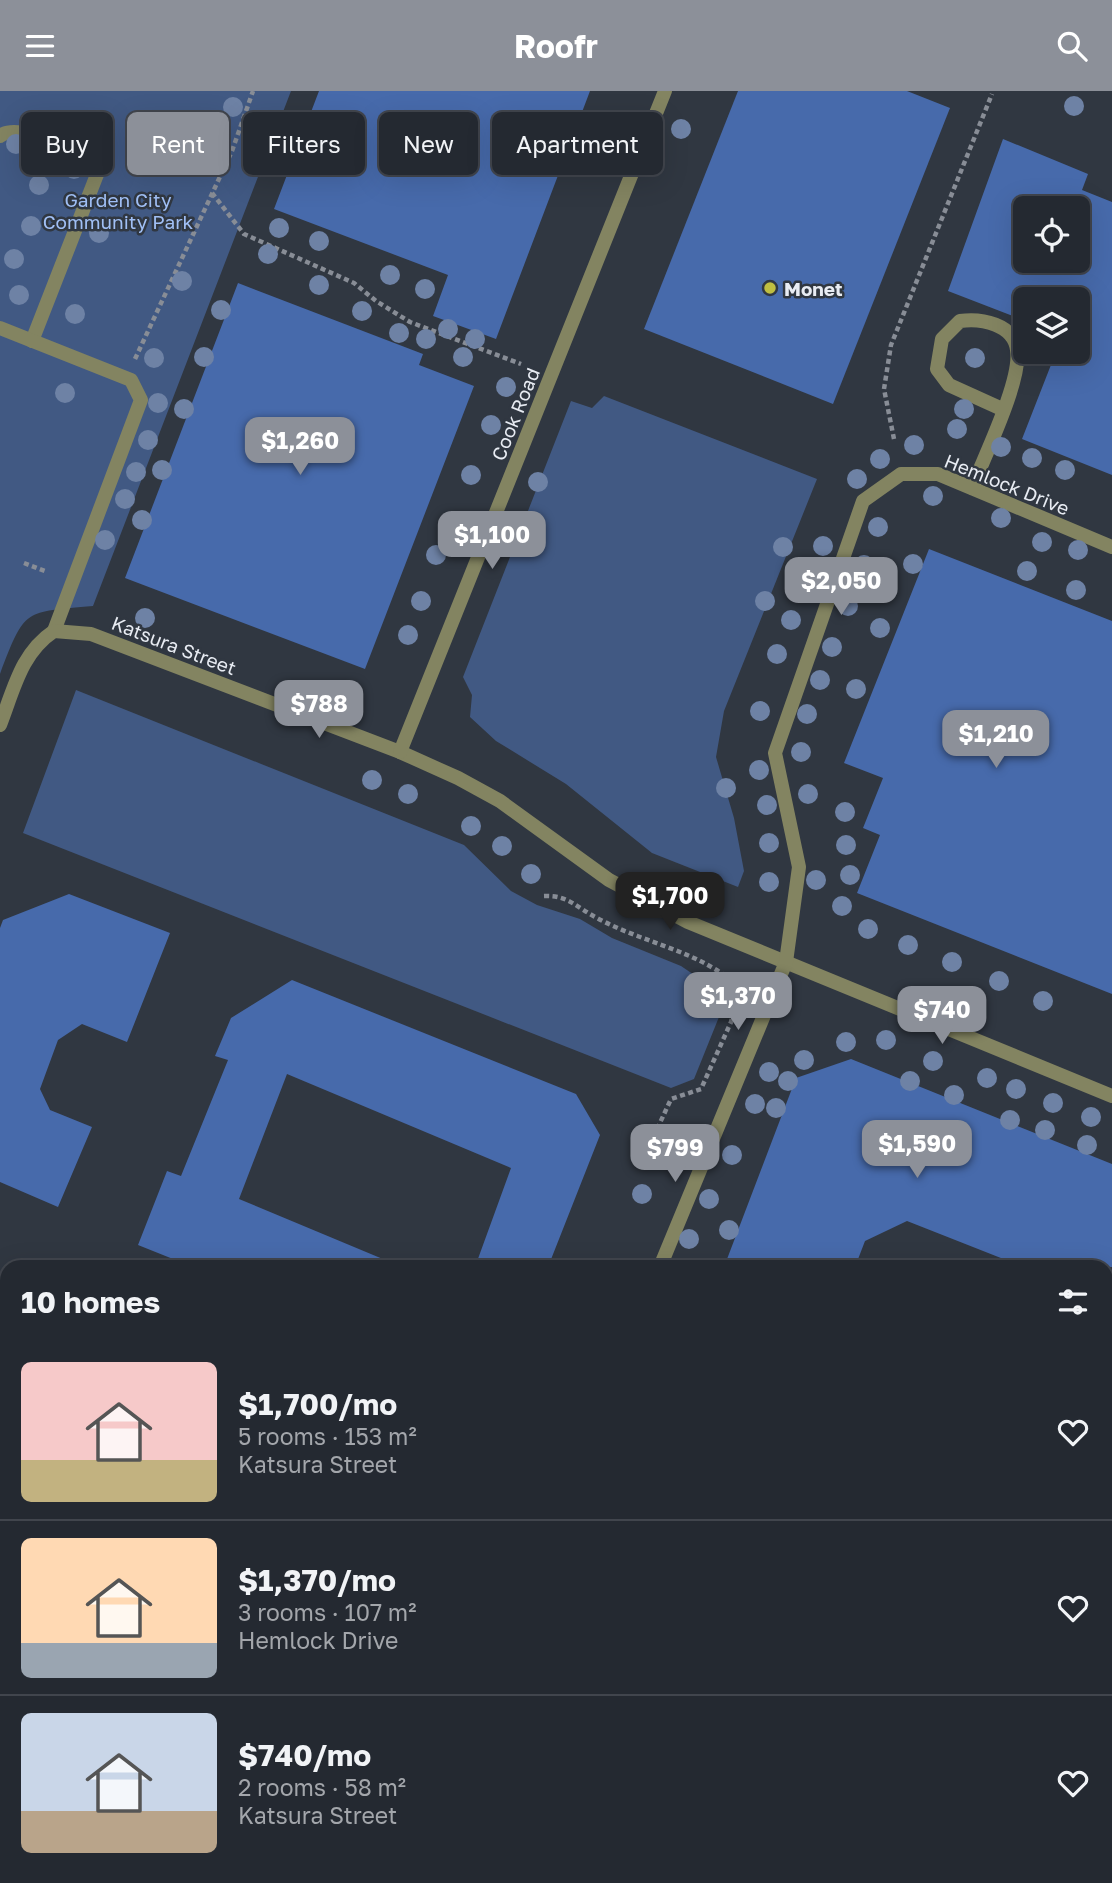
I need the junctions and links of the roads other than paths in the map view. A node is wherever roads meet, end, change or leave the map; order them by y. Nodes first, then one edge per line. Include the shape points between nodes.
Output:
1 (665, 91) edge
2 (0, 136) edge
3 (0, 328) edge
4 (32, 341) junction
5 (1002, 409) junction
6 (972, 488) junction
7 (1112, 547) edge
8 (54, 631) junction
9 (0, 725) edge
10 (400, 752) junction
11 (786, 963) junction
12 (1112, 1097) edge
13 (663, 1260) edge

1 - 10 street, Cook Road
2 - 4 street via 18,130 97,162 98,172
3 - 4 street
4 - 8 street via 131,380 141,400
5 - 5 street via 1016,374 1014,340 988,322 960,321 942,339 937,369 949,385
5 - 6 street
6 - 7 street, Hemlock Drive
6 - 11 street, Hemlock Drive via 938,474 901,474 863,501 775,753 799,867
8 - 9 street via 24,660
8 - 10 street, Katsura Street via 91,634
10 - 11 street, Katsura Street via 500,801 609,880 688,922
11 - 12 street, Katsura Street
11 - 13 street, Hemlock Drive

